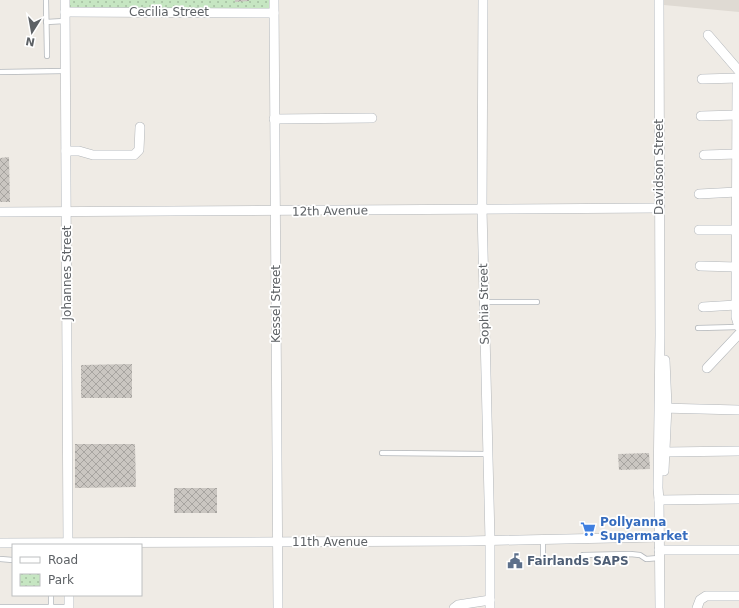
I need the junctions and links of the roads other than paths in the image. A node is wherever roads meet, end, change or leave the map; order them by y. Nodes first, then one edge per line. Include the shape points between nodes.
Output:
1 (46, 0) edge
2 (65, 0) edge
3 (274, 0) edge
4 (483, 0) edge
5 (659, 0) edge
6 (274, 13) junction
7 (65, 16) junction
8 (46, 22) junction
9 (708, 35) dead end
10 (47, 56) dead end
11 (65, 70) junction
12 (739, 71) edge
13 (0, 72) edge
14 (739, 78) edge
15 (702, 79) dead end
16 (736, 115) junction
17 (701, 116) dead end
18 (372, 118) dead end
19 (274, 119) junction
20 (140, 127) dead end
21 (738, 149) edge
22 (66, 151) junction
23 (704, 155) dead end
24 (738, 189) edge
25 (699, 194) dead end
26 (660, 208) junction
27 (482, 209) junction
28 (276, 211) junction
29 (0, 212) edge
30 (66, 212) junction
31 (738, 226) edge
32 (699, 230) dead end
33 (737, 265) edge
34 (700, 266) dead end
35 (484, 302) junction
36 (537, 302) dead end
37 (736, 305) junction
38 (703, 307) dead end
39 (739, 327) edge
40 (698, 328) dead end
41 (739, 334) edge
42 (707, 368) dead end
43 (663, 408) junction
44 (722, 410) junction
45 (739, 410) edge
46 (666, 424) junction
47 (739, 451) edge
48 (666, 452) junction
49 (382, 454) dead end
50 (488, 454) junction
51 (739, 499) edge
52 (659, 500) junction
53 (659, 537) junction
54 (543, 539) junction
55 (490, 540) junction
56 (278, 542) junction
57 (0, 543) edge
58 (68, 544) edge
59 (739, 550) edge
60 (659, 554) junction
61 (583, 555) dead end
62 (0, 559) edge
63 (12, 560) edge
64 (554, 562) dead end
65 (51, 596) edge
66 (69, 596) edge
67 (739, 596) edge
68 (490, 604) edge
69 (0, 607) edge
70 (51, 607) edge
71 (69, 608) edge
72 (278, 608) edge
73 (454, 608) edge
74 (660, 608) edge
75 (696, 608) edge

1 - 8 lane
2 - 7 street, Johannes Street
3 - 6 street, Kessel Street
4 - 27 street, Sophia Street
5 - 26 street, Davidson Street
6 - 7 street, Cecilia Street
6 - 19 street, Kessel Street
7 - 8 lane
7 - 11 street, Johannes Street
8 - 10 lane
9 - 12 street
11 - 13 lane
11 - 22 street, Johannes Street
14 - 15 street
14 - 16 street
16 - 17 street
16 - 21 street
18 - 19 street
19 - 28 street, Kessel Street
20 - 22 street via 139,150 134,155 90,155 79,151
21 - 23 street
21 - 24 street
22 - 30 street, Johannes Street
24 - 25 street
24 - 31 street
26 - 27 street, 12th Avenue
26 - 43 street, Davidson Street
27 - 28 street, 12th Avenue
27 - 35 street, Sophia Street
28 - 30 street, 12th Avenue
28 - 56 street, Kessel Street
29 - 30 street, 12th Avenue
30 - 58 street, Johannes Street
31 - 32 street
31 - 33 street
33 - 34 street
33 - 37 street
35 - 36 lane
35 - 50 street, Sophia Street
37 - 38 street
37 - 39 street
39 - 40 lane
41 - 42 street
43 - 44 street
43 - 46 street, Davidson Street
43 - 52 street, Davidson Street
44 - 45 street
44 - 46 street via 676,414
46 - 48 street, Davidson Street
47 - 48 street
48 - 52 street, Davidson Street
49 - 50 lane
50 - 55 street, Sophia Street
51 - 52 street
52 - 53 street, Davidson Street
53 - 54 street, 11th Avenue
53 - 60 street, Davidson Street
54 - 55 street, 11th Avenue
54 - 64 lane via 543,560
55 - 56 street, 11th Avenue
55 - 68 street, Sophia Street
56 - 58 street, 11th Avenue
56 - 72 street, Kessel Street
57 - 58 street, 11th Avenue
59 - 60 street
60 - 61 lane via 646,559 640,555 630,554
60 - 74 street, Davidson Street
62 - 63 lane
65 - 70 lane
66 - 71 street
67 - 75 street via 706,596 700,600
68 - 73 street via 470,603
69 - 70 lane
70 - 71 lane

